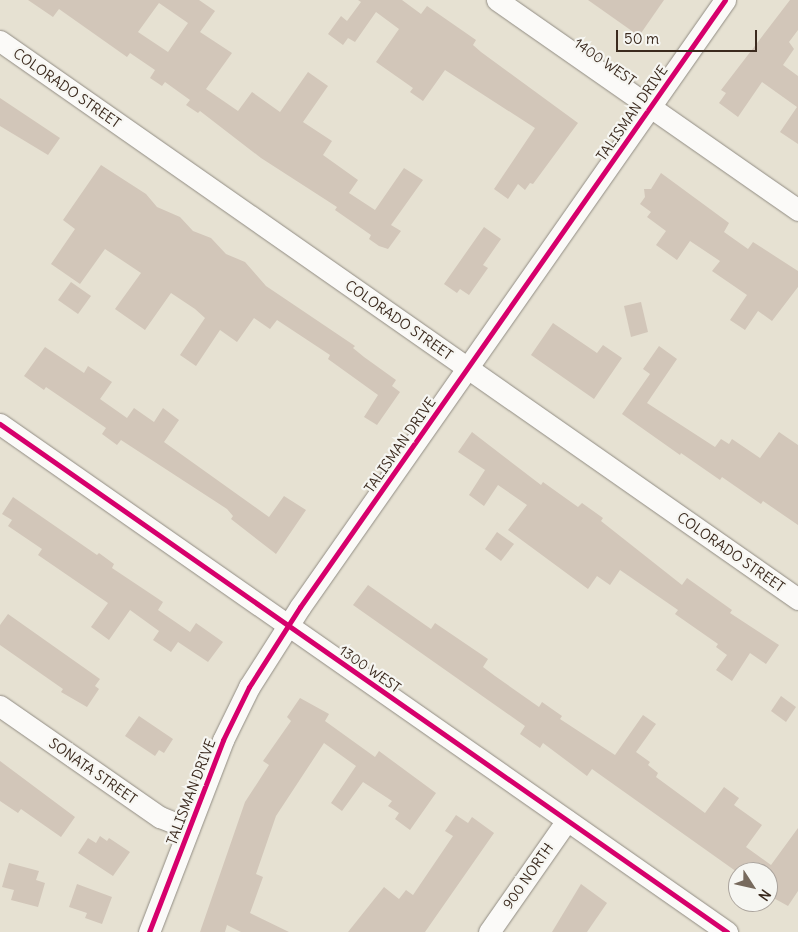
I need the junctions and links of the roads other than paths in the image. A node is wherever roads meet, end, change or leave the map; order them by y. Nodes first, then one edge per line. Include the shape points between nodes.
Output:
1 (497, 0) edge
2 (725, 0) edge
3 (0, 41) edge
4 (650, 107) junction
5 (798, 210) edge
6 (468, 368) junction
7 (0, 424) edge
8 (798, 599) edge
9 (289, 626) junction
10 (0, 706) edge
11 (568, 820) junction
12 (189, 830) junction
13 (149, 932) edge
14 (489, 932) edge
15 (728, 932) edge

1 - 4 street, 1400 WEST
2 - 4 street, TALISMAN DRIVE
3 - 6 street, COLORADO STREET
4 - 5 street, 1400 WEST
4 - 6 street, TALISMAN DRIVE
6 - 8 street, COLORADO STREET
6 - 9 street, TALISMAN DRIVE
7 - 9 street, 1300 WEST
9 - 11 street, 1300 WEST
9 - 12 street, TALISMAN DRIVE via 235,713
10 - 12 street, SONATA STREET via 160,817
11 - 14 street, 900 NORTH
11 - 15 street, 1300 WEST
12 - 13 street, TALISMAN DRIVE

